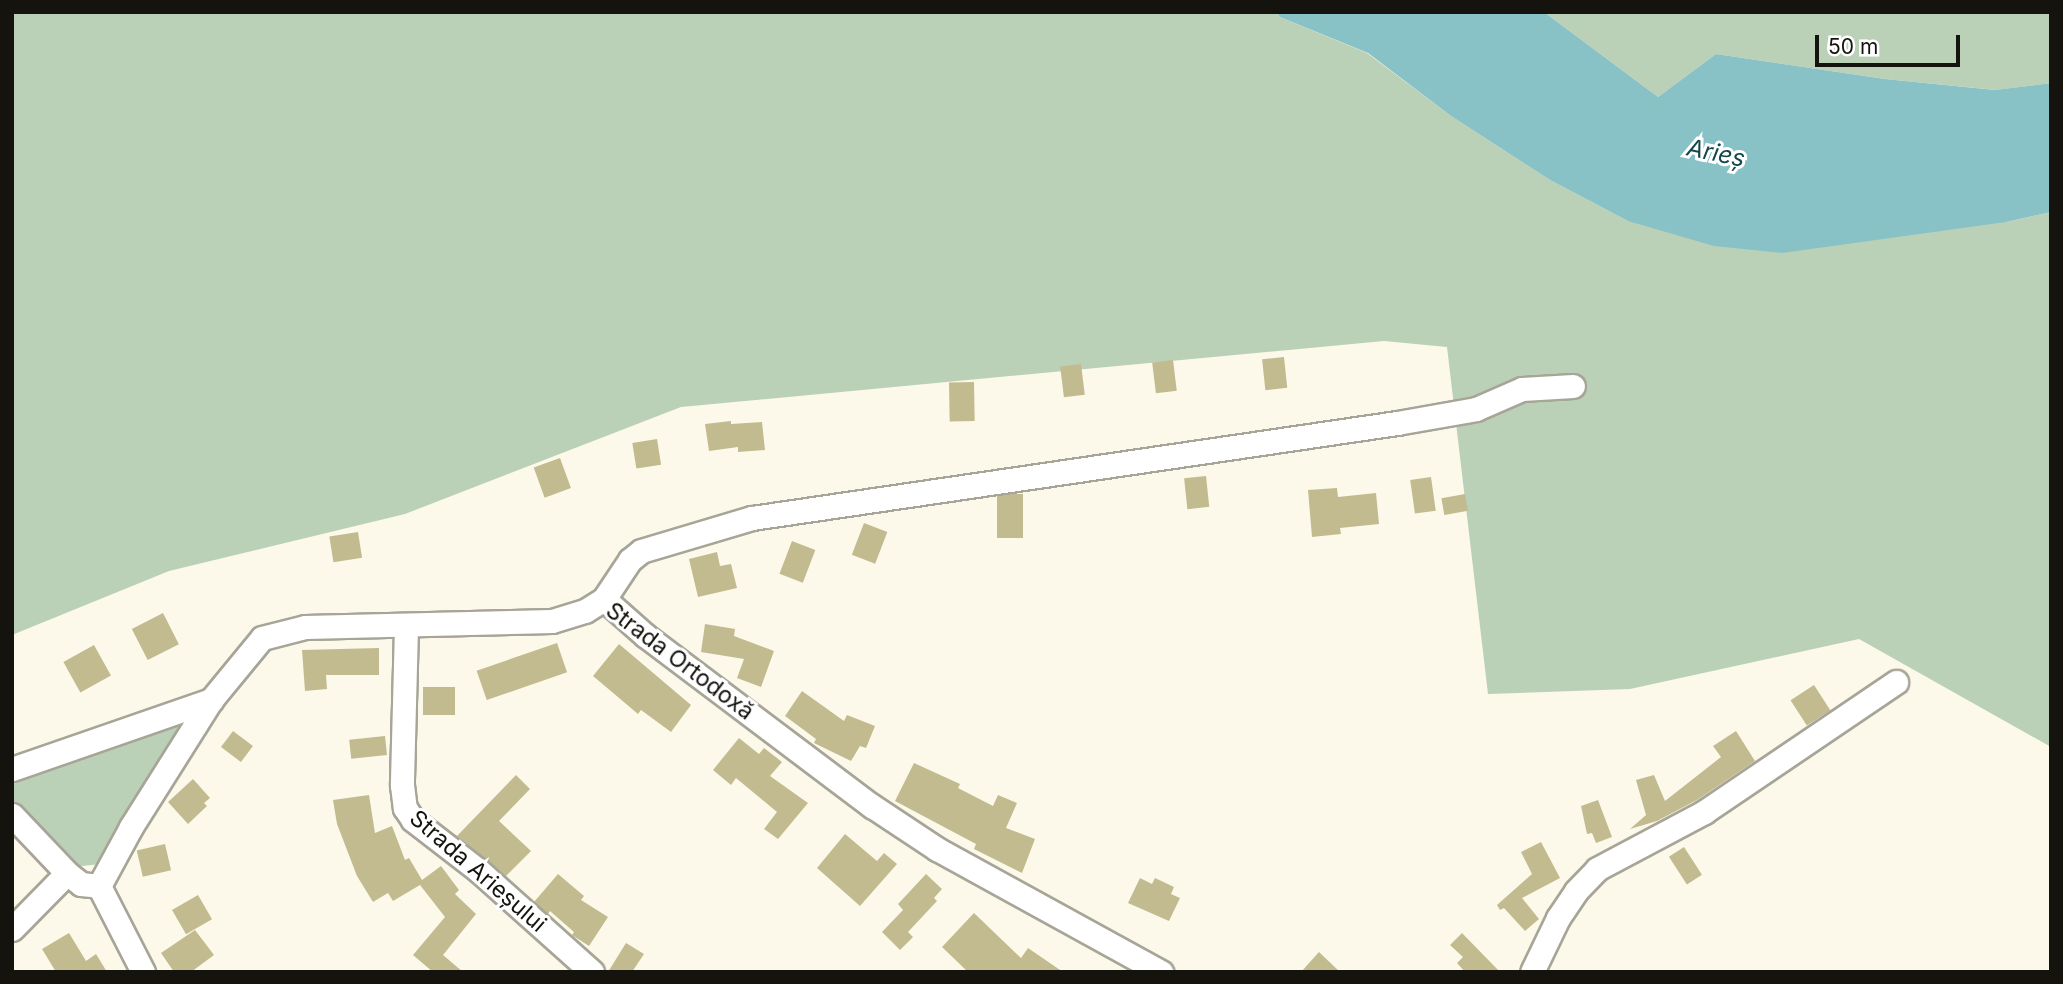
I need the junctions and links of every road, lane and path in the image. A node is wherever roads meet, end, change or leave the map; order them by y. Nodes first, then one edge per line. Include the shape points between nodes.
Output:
1 (1573, 386) dead end
2 (604, 599) junction
3 (407, 627) junction
4 (1896, 682) dead end
5 (211, 700) junction
6 (12, 769) edge
7 (12, 816) edge
8 (67, 873) junction
9 (99, 886) junction
10 (12, 929) edge
11 (143, 972) edge
12 (592, 972) edge
13 (1161, 972) edge
14 (1532, 972) edge

1 - 2 street via 1522,389 1476,409 1396,423 752,518 641,551 629,560
2 - 3 street, Strada Ortodoxă via 586,611 552,621
2 - 13 street, Strada Ortodoxă via 646,636 872,806 937,849
3 - 5 street, Strada Ortodoxă via 305,627 262,638
3 - 12 street, Strada Arieșului via 405,808 413,820 478,870
4 - 14 street via 1704,812 1597,869 1558,918
5 - 6 street
5 - 9 street, Strada Ortodoxă
7 - 8 street
8 - 9 street via 82,884
8 - 10 street
9 - 11 street

